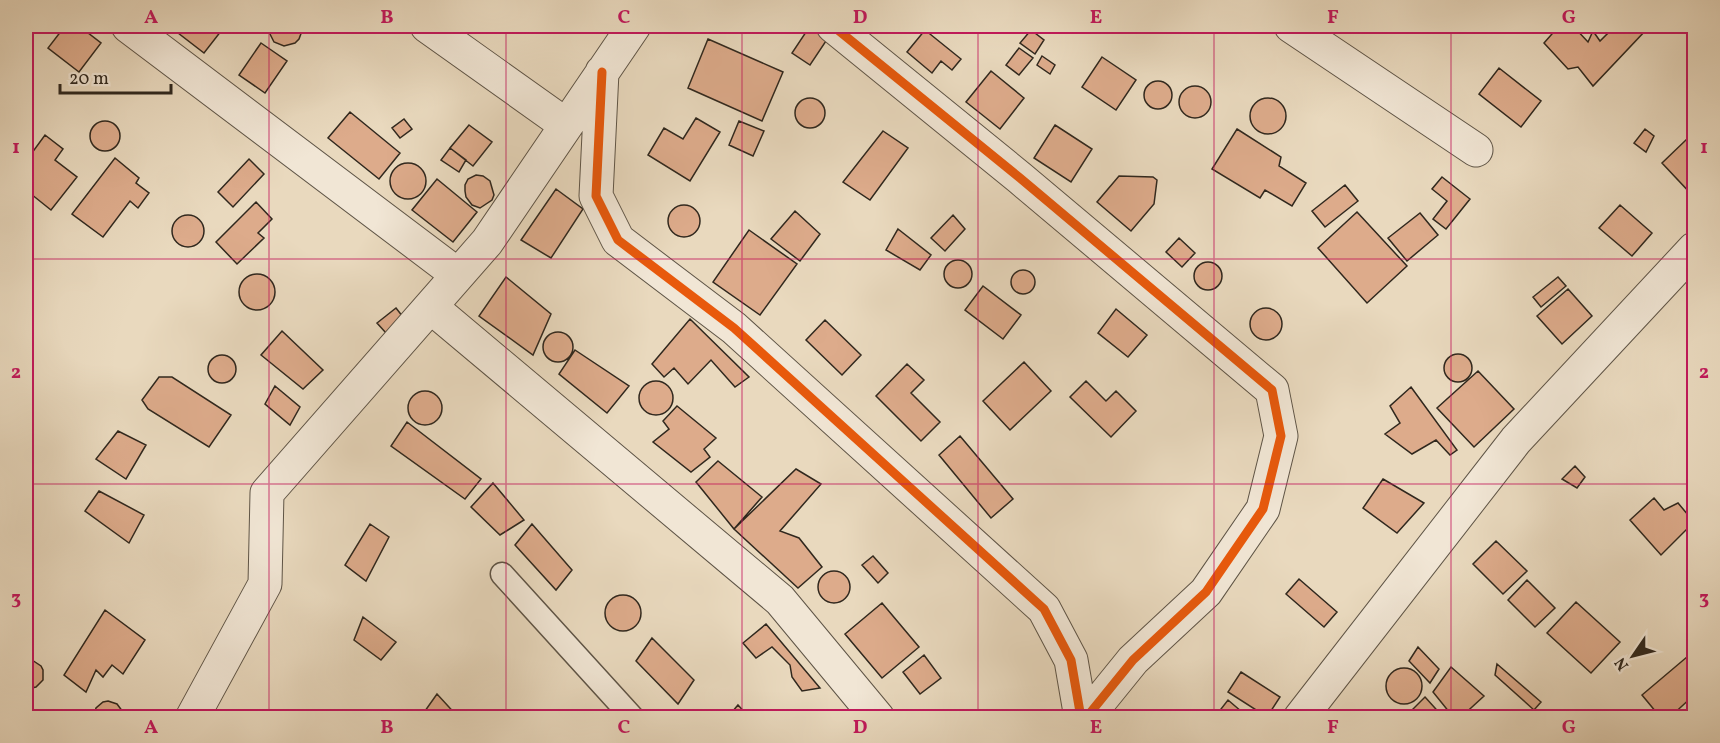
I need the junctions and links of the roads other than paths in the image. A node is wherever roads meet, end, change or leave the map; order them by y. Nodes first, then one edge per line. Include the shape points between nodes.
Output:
1 (128, 26) edge
2 (427, 26) edge
3 (634, 26) edge
4 (833, 26) edge
5 (1291, 26) edge
6 (602, 72) junction
7 (566, 125) junction
8 (1476, 150) dead end
9 (1695, 249) edge
10 (458, 275) junction
11 (430, 307) junction
12 (502, 574) dead end
13 (192, 717) edge
14 (633, 717) edge
15 (878, 717) edge
16 (1081, 717) edge
17 (1086, 717) edge
18 (1300, 717) edge

1 - 10 street
2 - 7 street
3 - 6 street
4 - 17 street via 1272,390 1281,436 1263,509 1206,592 1133,660
5 - 8 street
6 - 7 street
6 - 16 street via 596,196 618,240 734,328 1044,609 1071,660
7 - 10 street via 487,242
9 - 18 street via 1516,440
10 - 11 street
11 - 13 street via 267,493 265,584
11 - 15 street via 780,600
12 - 14 lane

